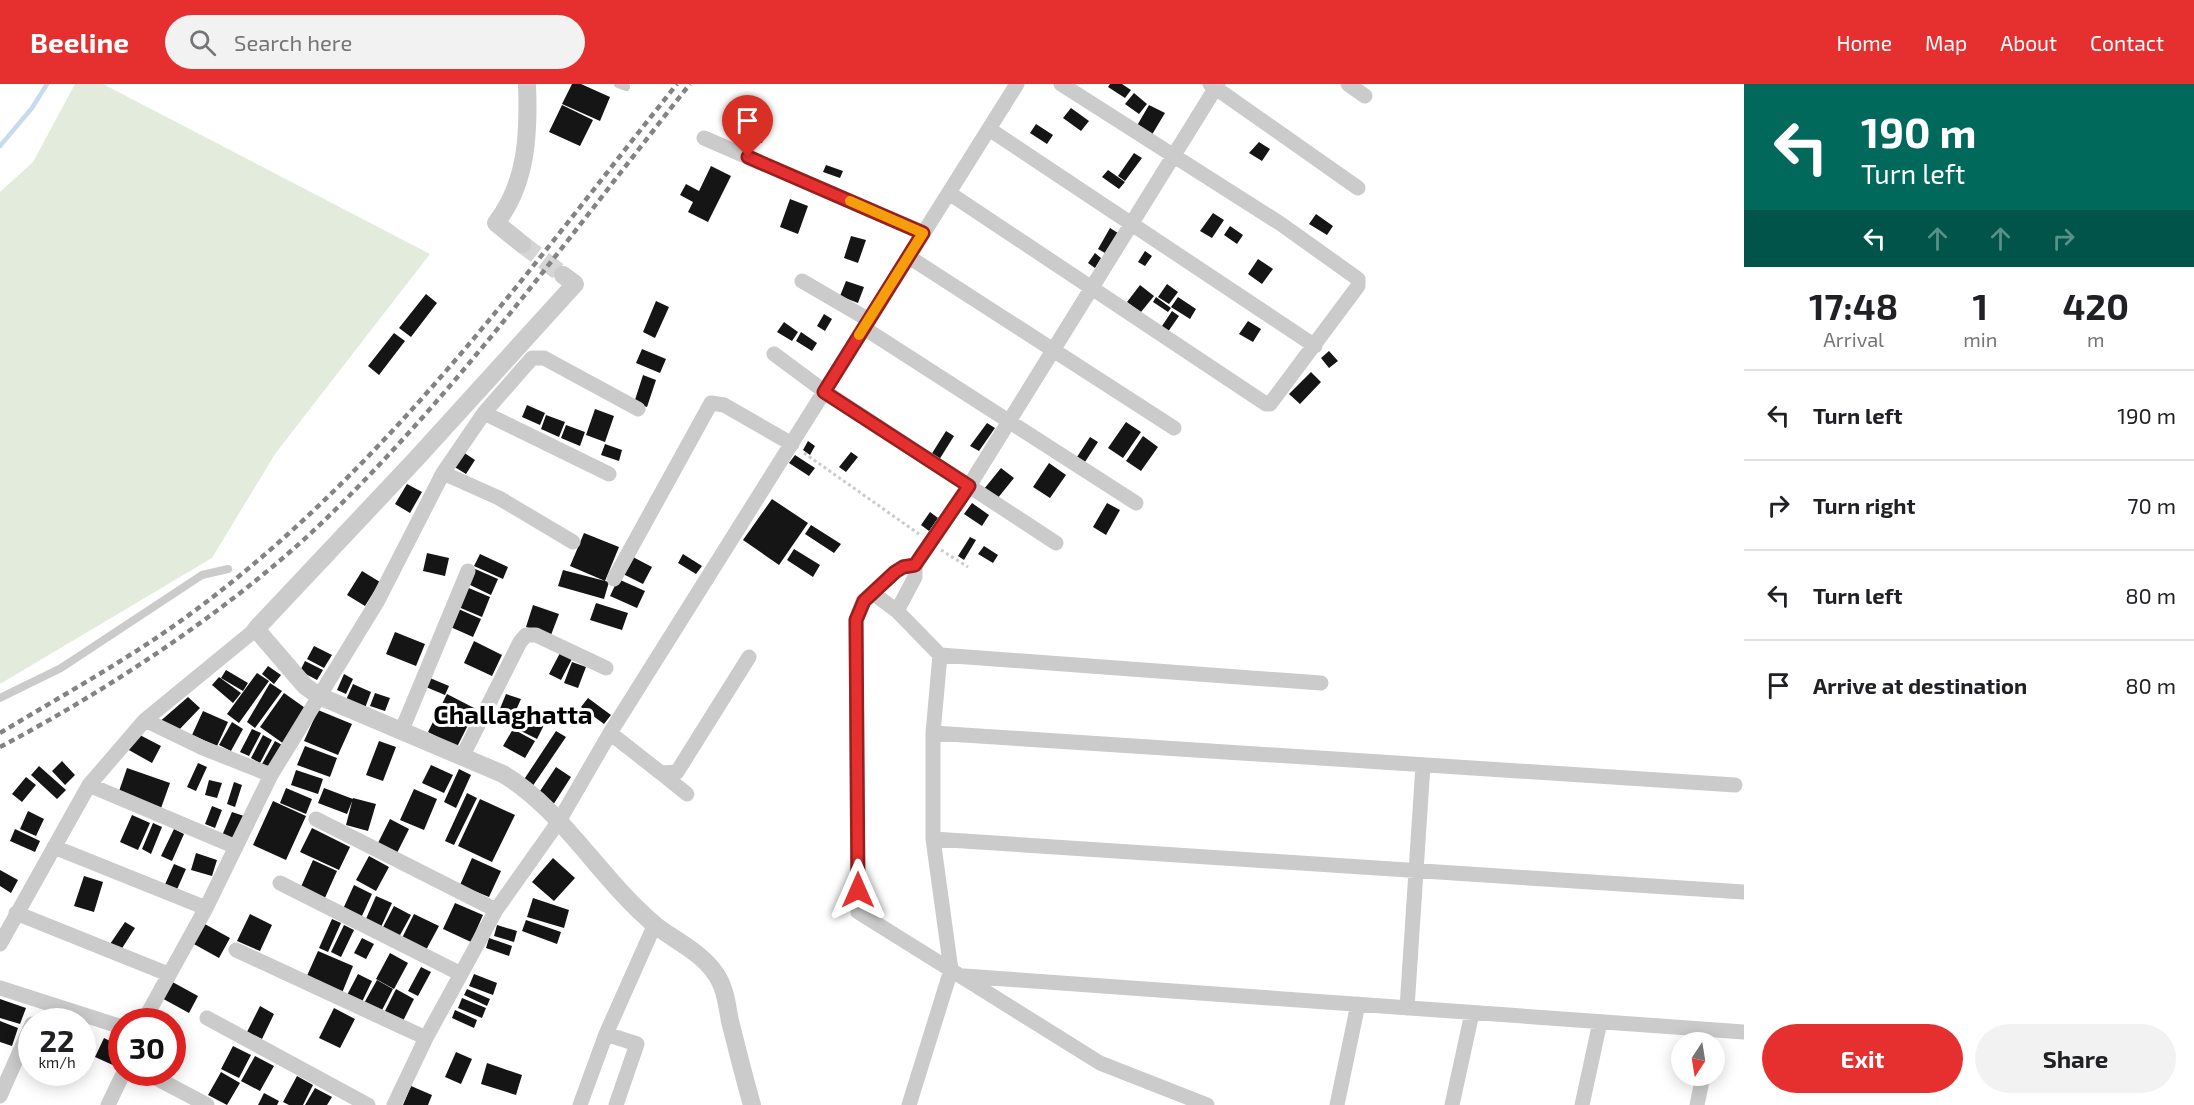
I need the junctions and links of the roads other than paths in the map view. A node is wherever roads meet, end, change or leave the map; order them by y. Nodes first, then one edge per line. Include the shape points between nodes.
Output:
1 (527, 84) edge
2 (1017, 84) edge
3 (1061, 84) edge
4 (1348, 84) edge
5 (1214, 85) edge
6 (1365, 96) dead end
7 (989, 129) junction
8 (704, 138) dead end
9 (1174, 156) junction
10 (1358, 188) dead end
11 (949, 193) junction
12 (1132, 223) junction
13 (923, 233) junction
14 (522, 244) tunnel mouth
15 (909, 257) junction
16 (563, 275) dead end
17 (802, 281) dead end
18 (1091, 289) junction
19 (866, 324) junction
20 (1315, 346) junction
21 (1054, 350) junction
22 (774, 354) dead end
23 (824, 392) junction
24 (638, 409) dead end
25 (484, 413) junction
26 (1009, 422) junction
27 (1174, 428) dead end
28 (792, 444) junction
29 (443, 473) junction
30 (609, 474) dead end
31 (969, 486) junction
32 (1136, 503) dead end
33 (573, 542) dead end
34 (1056, 543) dead end
35 (915, 565) junction
36 (228, 569) dead end
37 (468, 571) dead end
38 (614, 579) dead end
39 (874, 594) junction
40 (897, 611) junction
41 (256, 629) junction
42 (940, 655) junction
43 (749, 657) dead end
44 (606, 668) dead end
45 (1321, 683) dead end
46 (319, 696) junction
47 (0, 698) edge
48 (145, 720) junction
49 (401, 732) junction
50 (610, 733) junction
51 (933, 733) junction
52 (462, 757) junction
53 (1423, 765) junction
54 (662, 773) junction
55 (271, 775) junction
56 (89, 785) junction
57 (1736, 785) dead end
58 (687, 794) dead end
59 (316, 819) dead end
60 (559, 821) junction
61 (933, 839) junction
62 (236, 846) junction
63 (54, 848) junction
64 (1416, 870) junction
65 (280, 883) dead end
66 (1744, 892) edge
67 (206, 908) junction
68 (496, 910) junction
69 (16, 913) junction
70 (655, 924) junction
71 (0, 944) edge
72 (236, 950) dead end
73 (956, 973) junction
74 (168, 974) junction
75 (461, 974) junction
76 (0, 988) edge
77 (41, 1002) junction
78 (1358, 1004) junction
79 (38, 1008) edge
80 (150, 1008) edge
81 (1407, 1008) junction
82 (1472, 1013) junction
83 (207, 1018) dead end
84 (1600, 1022) junction
85 (108, 1023) edge
86 (1680, 1032) edge
87 (1744, 1032) edge
88 (606, 1034) junction
89 (1725, 1034) edge
90 (426, 1038) junction
91 (18, 1054) edge
92 (117, 1086) edge
93 (171, 1086) edge
94 (1701, 1086) edge
95 (0, 1096) edge
96 (108, 1105) edge
97 (207, 1105) edge
98 (368, 1105) edge
99 (394, 1105) edge
100 (580, 1105) edge
101 (616, 1105) edge
102 (752, 1105) edge
103 (909, 1105) edge
104 (1207, 1105) edge
105 (1336, 1105) edge
106 (1452, 1105) edge
107 (1582, 1105) edge
108 (1697, 1105) edge

1 - 14 street via 529,120 522,177 496,224
2 - 7 street
3 - 9 street
4 - 6 street
5 - 9 street
5 - 10 street
7 - 11 street
7 - 12 street
8 - 13 street
9 - 12 street
9 - 20 street via 1356,276 1358,286
11 - 13 street
11 - 18 street
12 - 18 street
12 - 20 street
13 - 15 street
15 - 19 street
15 - 21 street
16 - 41 street via 575,284
17 - 19 street
18 - 20 street via 1268,405
18 - 21 street
19 - 23 street
19 - 26 street
21 - 26 street
21 - 27 street
22 - 23 street
23 - 28 street
23 - 31 street
24 - 25 street via 544,358 532,358
25 - 29 street
25 - 30 street
26 - 31 street
26 - 32 street
28 - 38 street via 724,405 711,403
28 - 50 street
29 - 33 street via 499,498
29 - 46 street via 377,602
31 - 34 street
31 - 35 street
35 - 39 street via 895,572
35 - 40 street via 915,577
36 - 47 lane via 202,575 61,668
37 - 49 street
39 - 40 street
39 - 73 street via 864,601 856,620 858,912
40 - 42 street
41 - 46 street via 305,686
41 - 48 street
42 - 45 street
42 - 51 street
43 - 54 street via 681,769
44 - 52 street via 526,635
46 - 49 street
46 - 55 street
48 - 55 street
48 - 56 street
49 - 52 street
50 - 54 street
50 - 60 street
51 - 53 street
51 - 61 street
52 - 60 street via 514,781
53 - 57 street
53 - 64 street
54 - 58 street
55 - 62 street
56 - 62 street
56 - 63 street
59 - 68 street
60 - 68 street
60 - 70 street via 601,872
61 - 64 street
61 - 73 street
62 - 67 street
63 - 67 street
63 - 69 street
64 - 66 street
64 - 81 street
65 - 75 street
67 - 74 street
68 - 75 street
69 - 71 street
69 - 74 street
70 - 88 street
70 - 102 street via 701,958 720,982
72 - 90 street
73 - 78 street
73 - 103 street
73 - 104 street via 1100,1063
74 - 80 street
75 - 90 street
76 - 77 street
77 - 79 street
77 - 85 street
78 - 81 street
78 - 105 street
81 - 82 street
82 - 84 street
82 - 106 street
83 - 98 street
84 - 86 street
84 - 107 street
87 - 89 street
88 - 100 street
88 - 101 street via 637,1044
90 - 99 street
91 - 95 street
92 - 96 street
93 - 97 street
94 - 108 street

